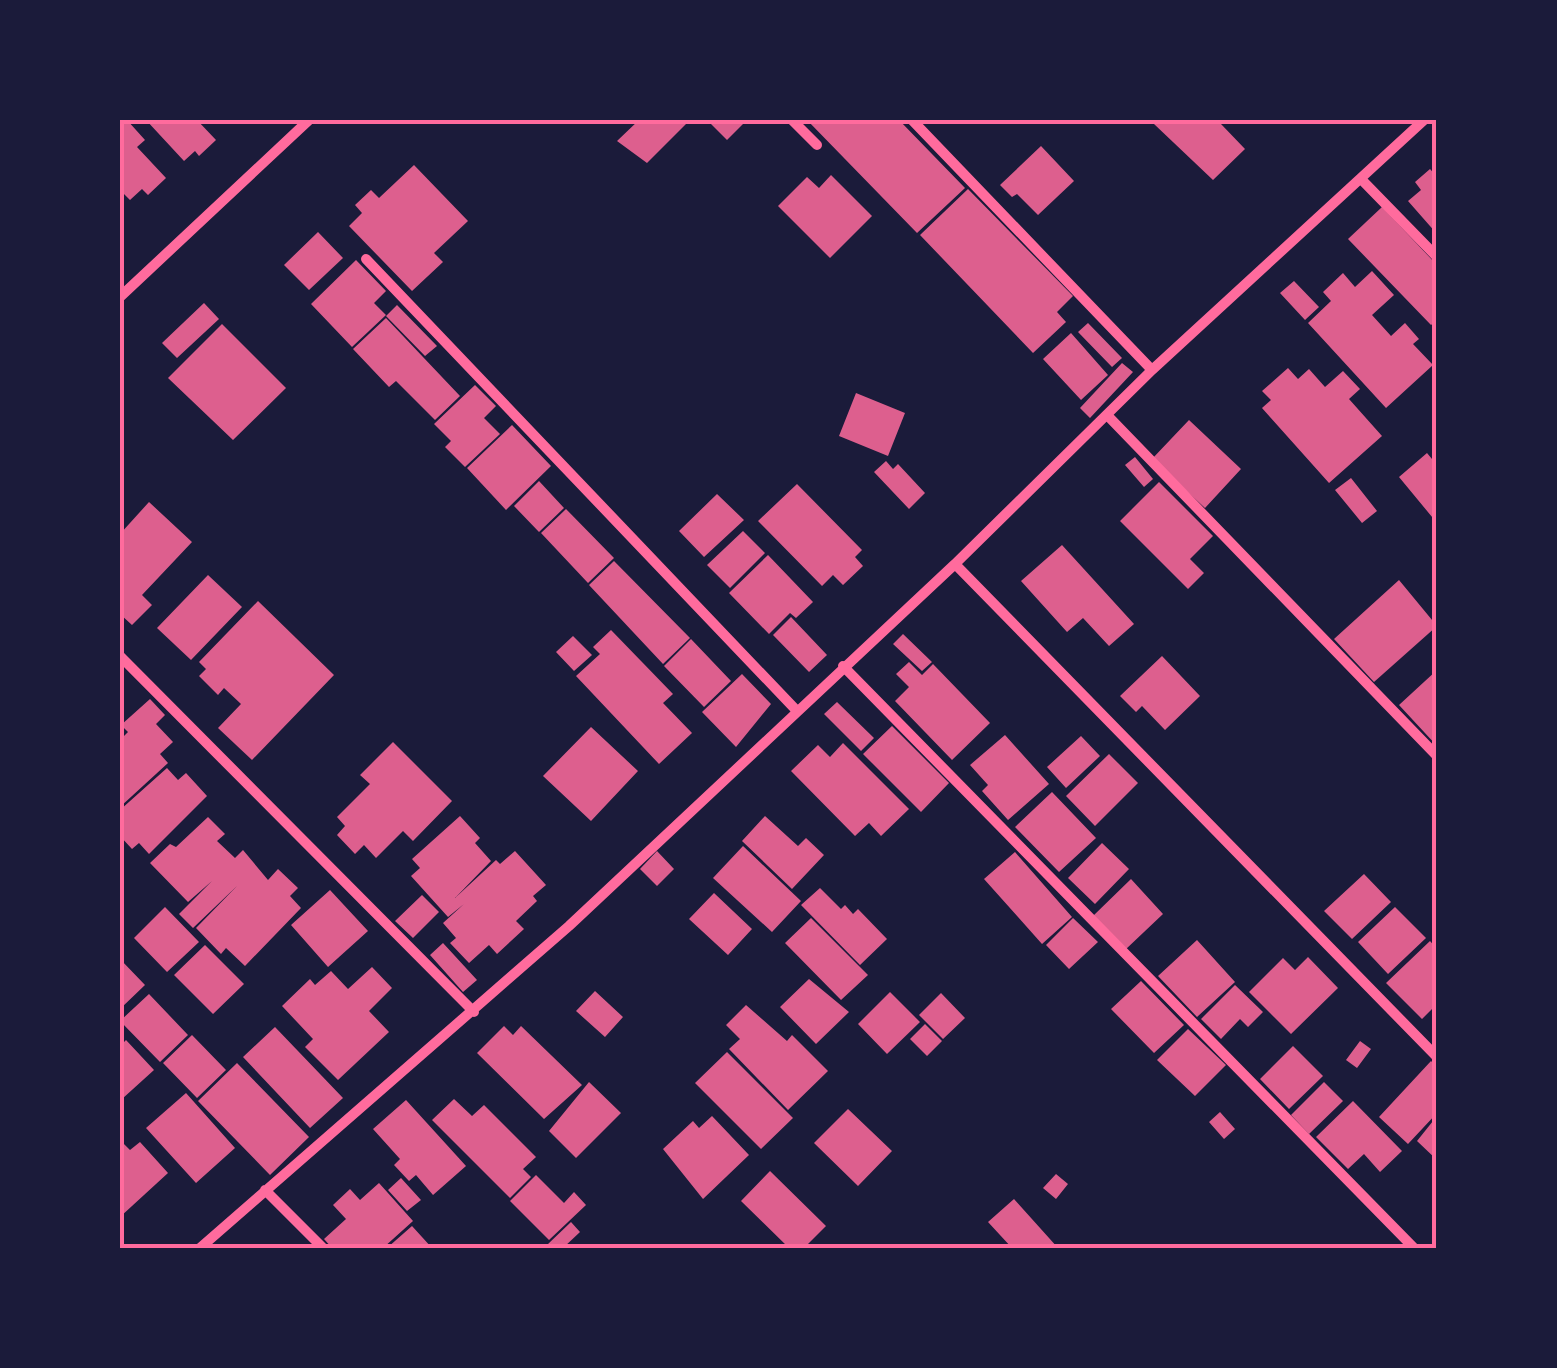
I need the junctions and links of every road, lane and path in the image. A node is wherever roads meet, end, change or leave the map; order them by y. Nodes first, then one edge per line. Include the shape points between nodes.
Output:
1 (308, 120) edge
2 (792, 120) edge
3 (912, 120) edge
4 (1424, 120) edge
5 (817, 145) dead end
6 (1360, 179) junction
7 (1437, 257) edge
8 (366, 259) dead end
9 (120, 297) edge
10 (1152, 370) junction
11 (1108, 414) junction
12 (955, 564) junction
13 (120, 656) edge
14 (843, 666) junction
15 (797, 711) junction
16 (1437, 756) edge
17 (474, 1012) junction
18 (1437, 1057) edge
19 (265, 1190) junction
20 (200, 1248) edge
21 (323, 1248) edge
22 (1414, 1248) edge

1 - 9 street
2 - 5 street
3 - 10 street
4 - 6 street
6 - 7 street
6 - 10 street
8 - 15 street
10 - 11 street
11 - 12 street
11 - 16 street
12 - 14 street
12 - 18 street
13 - 17 street
14 - 15 street
14 - 22 street
15 - 17 street
17 - 19 street
19 - 20 street
19 - 21 street

